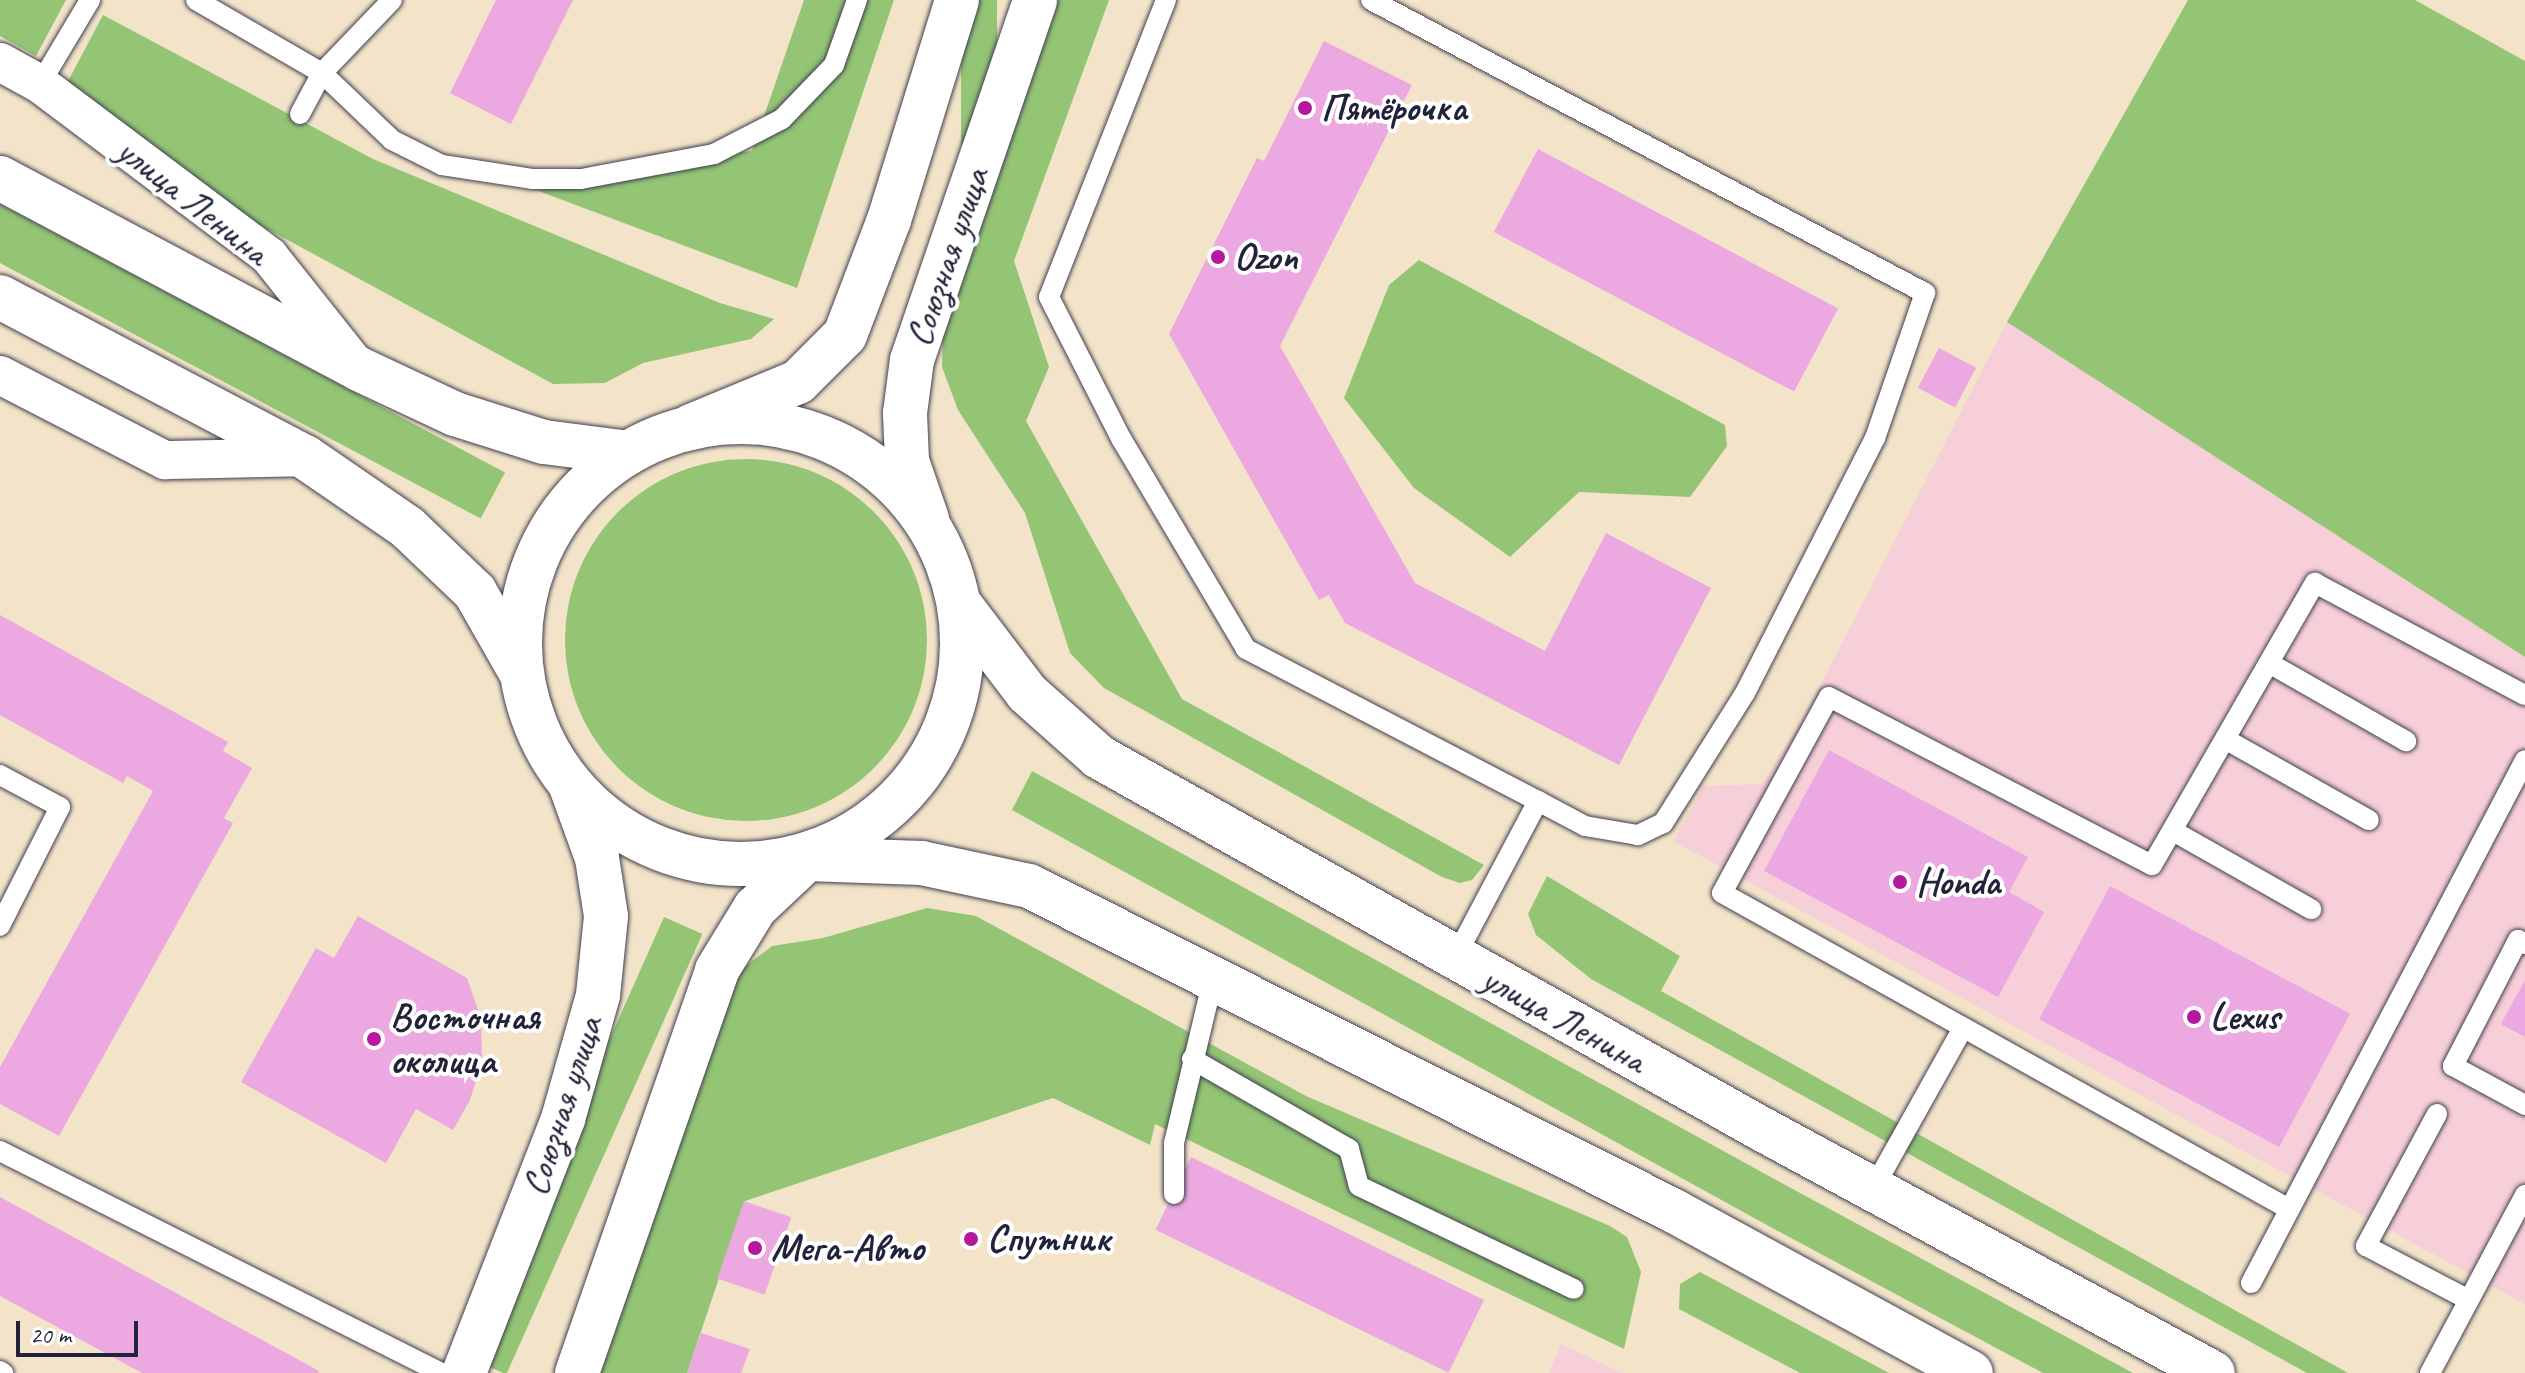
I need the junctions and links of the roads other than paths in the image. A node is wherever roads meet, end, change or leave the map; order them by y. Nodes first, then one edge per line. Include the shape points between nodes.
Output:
1 (90, 0) edge
2 (196, 0) edge
3 (392, 0) edge
4 (857, 0) edge
5 (957, 0) edge
6 (1035, 0) edge
7 (1166, 0) edge
8 (1371, 0) edge
9 (0, 62) edge
10 (322, 73) junction
11 (40, 84) junction
12 (300, 114) dead end
13 (0, 178) edge
14 (0, 297) edge
15 (359, 369) junction
16 (0, 375) edge
17 (691, 426) junction
18 (621, 452) junction
19 (305, 457) junction
20 (927, 519) junction
21 (961, 606) junction
22 (2269, 663) junction
23 (520, 671) junction
24 (2525, 695) edge
25 (2225, 739) junction
26 (2406, 741) dead end
27 (2525, 760) edge
28 (0, 775) edge
29 (570, 784) junction
30 (1538, 801) junction
31 (2369, 820) dead end
32 (2173, 831) junction
33 (807, 859) junction
34 (2311, 909) dead end
35 (0, 926) edge
36 (2525, 944) edge
37 (1455, 958) junction
38 (1213, 979) junction
39 (1963, 1028) junction
40 (1192, 1059) junction
41 (2525, 1105) edge
42 (2437, 1114) dead end
43 (0, 1151) edge
44 (1873, 1189) junction
45 (1174, 1194) dead end
46 (2525, 1195) edge
47 (2289, 1209) junction
48 (2251, 1283) dead end
49 (1574, 1289) dead end
50 (2469, 1300) junction
51 (442, 1373) edge
52 (464, 1373) edge
53 (577, 1373) edge
54 (1971, 1373) edge
55 (2213, 1373) edge
56 (2430, 1373) edge

1 - 11 lane
2 - 10 lane
3 - 10 lane
4 - 10 lane via 834,65 782,119 714,154 581,179 532,179 442,165 392,140
5 - 17 main road, Союзная улица via 889,220 845,335 798,382
6 - 20 main road, Союзная улица via 912,360 905,413 907,461
7 - 30 lane via 1049,297 1122,440 1246,649
8 - 30 lane via 1925,293 1875,438 1745,693 1663,823 1638,835 1585,826
9 - 11 street, улица Ленина
10 - 12 lane
11 - 15 street, улица Ленина via 269,256
13 - 15 main road, улица Ленина
14 - 19 main road
15 - 18 main road, улица Ленина via 484,424 544,442
16 - 19 street via 165,460
17 - 18 main road, Союзная улица
17 - 20 main road via 780,423 863,456
18 - 23 main road via 558,516 525,590
19 - 23 main road via 407,527 475,592
20 - 21 main road, Союзная улица
21 - 33 main road via 961,676 940,742 899,799
21 - 37 main road, улица Ленина via 1027,693 1099,757
22 - 24 lane via 2315,583
22 - 25 lane
22 - 26 lane
23 - 29 main road via 537,731
25 - 31 lane
25 - 32 lane
27 - 47 lane
28 - 35 lane via 60,807
29 - 33 main road via 628,834 699,860 753,865
29 - 52 main road, Союзная улица via 597,858 606,916 598,995 563,1119
30 - 37 lane
32 - 34 lane
32 - 39 lane via 2152,865 1829,697 1722,893
33 - 38 main road via 922,863 1029,886
33 - 53 main road via 755,908 717,970
36 - 41 lane via 2518,940 2453,1066
37 - 44 main road, улица Ленина
38 - 40 lane
38 - 54 main road via 1674,1211
39 - 44 lane
39 - 47 lane
40 - 45 lane via 1174,1143
40 - 49 lane via 1349,1149 1359,1186
42 - 50 lane via 2366,1246
43 - 51 lane
44 - 55 main road, улица Ленина
46 - 50 lane
47 - 48 lane
50 - 56 lane

